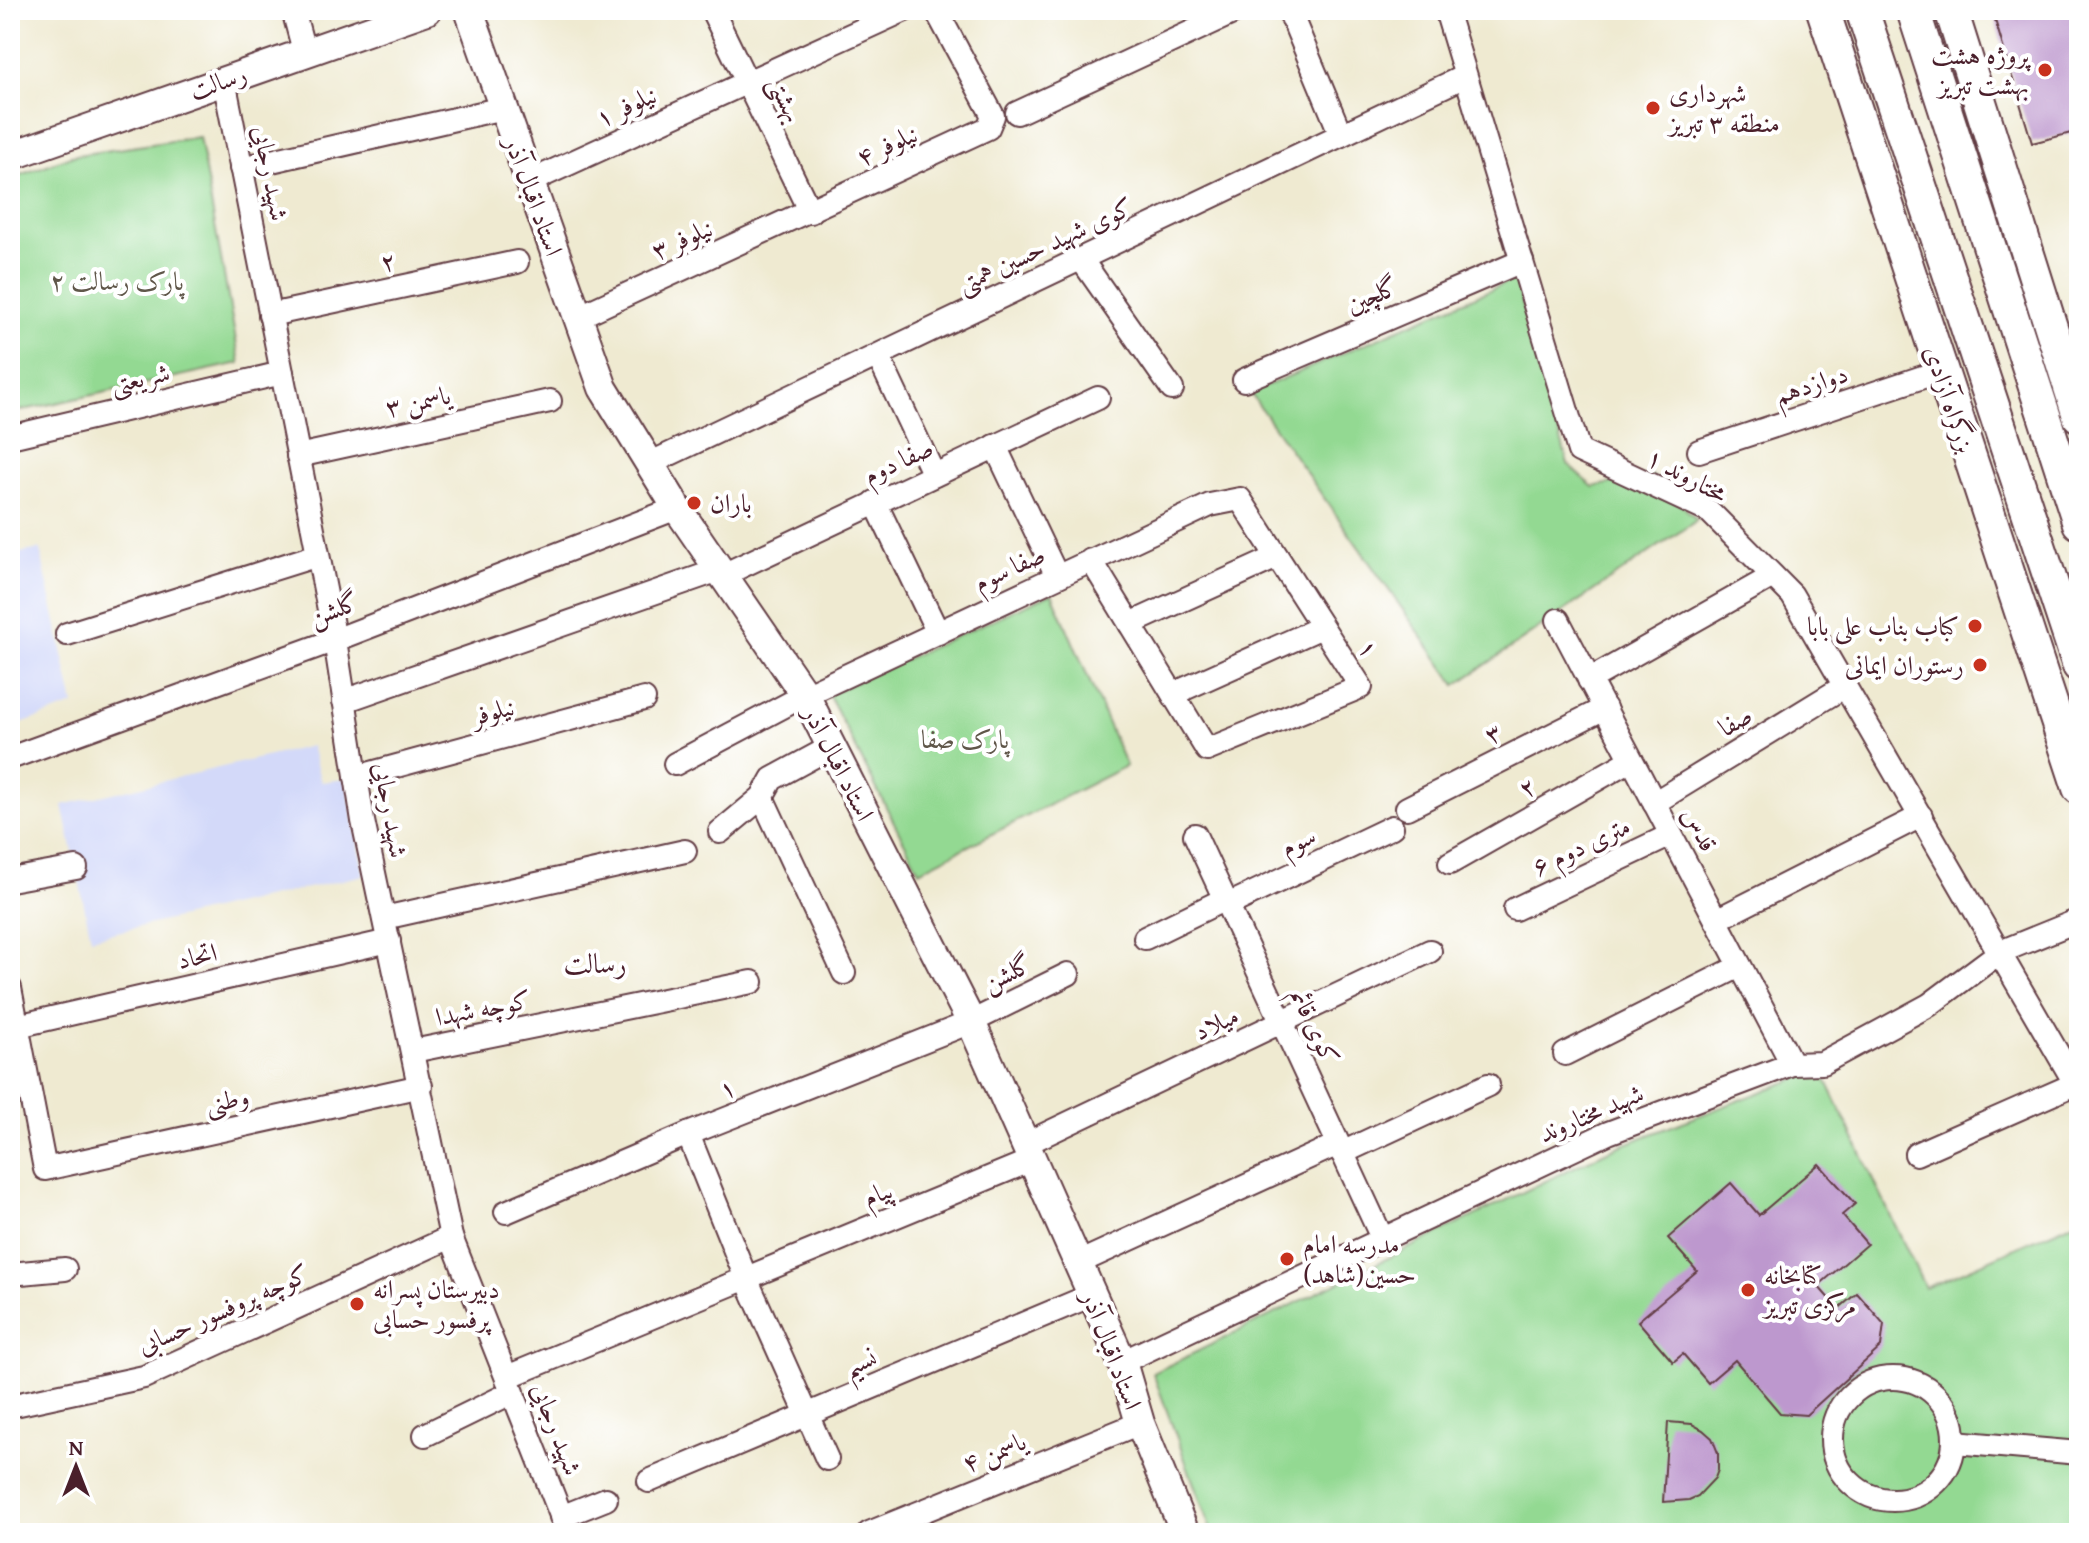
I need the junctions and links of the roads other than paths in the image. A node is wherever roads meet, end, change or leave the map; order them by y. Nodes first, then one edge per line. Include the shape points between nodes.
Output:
1 (293, 10) edge
2 (427, 10) edge
3 (469, 10) edge
4 (712, 10) edge
5 (905, 10) edge
6 (936, 10) edge
7 (1239, 10) edge
8 (1289, 10) edge
9 (1446, 10) edge
10 (1823, 10) edge
11 (1862, 10) edge
12 (1913, 10) edge
13 (1951, 10) edge
14 (304, 51) junction
15 (1465, 76) junction
16 (224, 80) junction
17 (746, 81) junction
18 (503, 108) junction
19 (1017, 113) dead end
20 (1341, 135) junction
21 (10, 156) edge
22 (241, 168) junction
23 (529, 182) junction
24 (810, 212) junction
25 (1081, 259) junction
26 (1522, 261) junction
27 (517, 262) dead end
28 (270, 315) junction
29 (578, 317) junction
30 (878, 356) junction
31 (1941, 371) junction
32 (282, 373) junction
33 (1244, 380) dead end
34 (1172, 389) dead end
35 (1098, 398) dead end
36 (550, 401) dead end
37 (2079, 416) edge
38 (10, 437) edge
39 (995, 446) junction
40 (1699, 451) dead end
41 (298, 456) junction
42 (649, 464) junction
43 (934, 475) junction
44 (1240, 499) joint
45 (875, 502) junction
46 (677, 508) junction
47 (2079, 523) edge
48 (318, 555) junction
49 (1277, 557) junction
50 (1091, 560) junction
51 (721, 572) junction
52 (1057, 576) junction
53 (1773, 576) junction
54 (1558, 620) dead end
55 (1130, 624) junction
56 (1322, 627) junction
57 (938, 633) junction
58 (67, 634) dead end
59 (335, 640) junction
60 (2079, 666) edge
61 (1589, 680) junction
62 (1845, 686) junction
63 (1173, 694) junction
64 (805, 695) junction
65 (644, 699) dead end
66 (344, 701) junction
67 (1605, 708) junction
68 (831, 747) junction
69 (10, 758) edge
70 (1631, 760) junction
71 (675, 764) dead end
72 (356, 777) junction
73 (2079, 788) edge
74 (762, 797) junction
75 (1654, 803) junction
76 (1407, 808) dead end
77 (1921, 816) junction
78 (1392, 827) dead end
79 (720, 832) dead end
80 (1195, 835) dead end
81 (1671, 835) junction
82 (685, 851) dead end
83 (1450, 863) dead end
84 (76, 868) dead end
85 (10, 880) edge
86 (1226, 902) junction
87 (1515, 909) dead end
88 (384, 918) junction
89 (1716, 920) junction
90 (2079, 920) edge
91 (1145, 938) dead end
92 (389, 941) junction
93 (1430, 951) dead end
94 (2000, 952) junction
95 (1740, 966) junction
96 (844, 973) dead end
97 (1068, 974) dead end
98 (752, 982) dead end
99 (10, 988) edge
100 (971, 1022) junction
101 (1283, 1022) junction
102 (17, 1026) junction
103 (413, 1051) junction
104 (1565, 1054) dead end
105 (2071, 1057) edge
106 (1792, 1064) junction
107 (18, 1068) edge
108 (1488, 1085) dead end
109 (421, 1086) junction
110 (2077, 1087) edge
111 (688, 1134) junction
112 (1340, 1148) junction
113 (1029, 1152) junction
114 (1916, 1154) dead end
115 (506, 1212) dead end
116 (451, 1237) junction
117 (1383, 1240) junction
118 (1078, 1263) junction
119 (65, 1269) dead end
120 (10, 1274) edge
121 (746, 1278) junction
122 (1092, 1295) junction
123 (1122, 1362) junction
124 (510, 1384) junction
125 (10, 1406) edge
126 (807, 1414) junction
127 (1140, 1423) junction
128 (425, 1435) dead end
129 (1955, 1442) junction
130 (2079, 1453) edge
131 (827, 1459) dead end
132 (649, 1481) dead end
133 (606, 1499) dead end
134 (565, 1525) edge
135 (869, 1533) edge
136 (1185, 1533) edge

1 - 14 street
2 - 14 main road, رسالت
3 - 18 main road, استاد اقبال آذر
4 - 17 street, بهشتی
5 - 17 street, نیلوفر ۱
6 - 24 street, نیلوفر ۴ via 993,116 988,128
7 - 19 street
8 - 20 street
9 - 15 street, مختاروند ۱
10 - 31 highway, بزرگراه آزادی
11 - 60 highway, بزرگراه آزادی
12 - 47 highway
13 - 37 highway
14 - 16 main road, رسالت
15 - 20 street, کوی شهید حسین همتی
15 - 26 street, مختاروند ۱
16 - 21 main road, رسالت
16 - 22 street, شهید رجایی
17 - 23 street, نیلوفر ۱
17 - 24 street, بهشتی
18 - 22 street
18 - 23 main road, استاد اقبال آذر
20 - 25 street, کوی شهید حسین همتی
22 - 28 street, شهید رجایی
23 - 29 main road, استاد اقبال آذر
24 - 29 street, نیلوفر ۳
25 - 30 street, کوی شهید حسین همتی
25 - 34 street
26 - 33 street, گلچین
26 - 53 street, مختاروند ۱ via 1579,451 1710,512
27 - 28 street, ۲
28 - 32 street, شهید رجایی
29 - 42 main road, استاد اقبال آذر via 603,388
30 - 42 street, کوی شهید حسین همتی
30 - 43 street
31 - 40 street, دوازدهم
31 - 73 highway, بزرگراه آزادی
32 - 38 street, شریعتی
32 - 41 street, شهید رجایی
35 - 39 street, صفا دوم
36 - 41 street, یاسمن ۳
39 - 43 street, صفا دوم
39 - 52 street
41 - 48 street, شهید رجایی
42 - 46 main road, استاد اقبال آذر
43 - 45 street, صفا دوم
44 - 49 street, ۱
44 - 50 street, صفا سوم via 1210,505
45 - 51 street, صفا دوم
45 - 57 street
46 - 51 main road, استاد اقبال آذر
46 - 59 street, گلشن
48 - 58 street
48 - 59 street, شهید رجایی
49 - 55 street
49 - 56 street, ۱
50 - 52 street, صفا سوم
50 - 55 street
51 - 64 main road, استاد اقبال آذر
51 - 66 street, صفا دوم
52 - 57 street, صفا سوم
53 - 61 street
53 - 62 street, مختاروند ۱ via 1792,595
54 - 61 street, قدس
55 - 63 street
56 - 63 street
56 - 63 street, ۱ via 1361,687 1207,750
57 - 64 street, صفا سوم
59 - 66 street, شهید رجایی
59 - 69 street, گلشن
61 - 67 street, قدس
62 - 75 street, صفا
62 - 77 street, مختاروند ۱
64 - 68 main road, استاد اقبال آذر
64 - 71 street, صفا سوم
65 - 72 street, نیلوفر
66 - 72 street, شهید رجایی
67 - 70 street, قدس
67 - 76 street, ۳
68 - 74 street via 772,779
68 - 100 main road, استاد اقبال آذر
70 - 75 street, قدس
70 - 83 street, ۲
72 - 88 street, شهید رجایی
74 - 79 street
74 - 96 street
75 - 81 street, قدس
77 - 89 street
77 - 94 street, مختاروند ۱
78 - 86 street, سوم
80 - 86 street, کوی قائم
81 - 87 street, ۶ متری دوم
81 - 89 street, قدس
82 - 88 street
84 - 85 street
86 - 91 street
86 - 101 street, کوی قائم
88 - 92 street, شهید رجایی
89 - 95 street, قدس
90 - 94 street, شهید مختاروند
92 - 102 street, اتحاد
92 - 103 street, شهید رجایی
93 - 101 street, میلاد
94 - 105 street, مختاروند ۱
94 - 106 street, شهید مختاروند via 1929,1005 1835,1056 1822,1063
95 - 104 street
95 - 106 street, قدس
97 - 100 street, گلشن
98 - 103 street, کوچه شهدا
99 - 102 street
100 - 111 street, ۱
100 - 113 main road, استاد اقبال آذر
101 - 112 street, کوی قائم
101 - 113 street, میلاد
102 - 107 street
103 - 109 street, شهید رجایی
105 - 110 street, مختاروند ۱
106 - 117 street, شهید مختاروند via 1608,1133
107 - 109 street, وطنی via 45,1169
108 - 112 street
109 - 116 street, شهید رجایی
110 - 114 street
111 - 115 street, ۱
111 - 121 street
112 - 117 street, کوی قائم
112 - 118 street
113 - 118 main road, استاد اقبال آذر
113 - 121 street, پیام
116 - 124 street, شهید رجایی
116 - 125 street, کوچه پروفسور حسابی via 144,1377
117 - 123 street, شهید مختاروند
118 - 122 main road, استاد اقبال آذر
119 - 120 street
121 - 124 street, پیام
121 - 126 street
122 - 123 main road, استاد اقبال آذر
122 - 126 street, نسیم
123 - 127 main road, استاد اقبال آذر
124 - 128 street, پیام
124 - 134 street, شهید رجایی
126 - 131 street
126 - 132 street, نسیم
127 - 135 street, یاسمن ۴
127 - 136 main road, استاد اقبال آذر
129 - 129 street via 1944,1405 1930,1390 1896,1378 1856,1390 1842,1404 1831,1441 1847,1480 1882,1500 1923,1493 1939,1480
129 - 130 street
133 - 134 street

